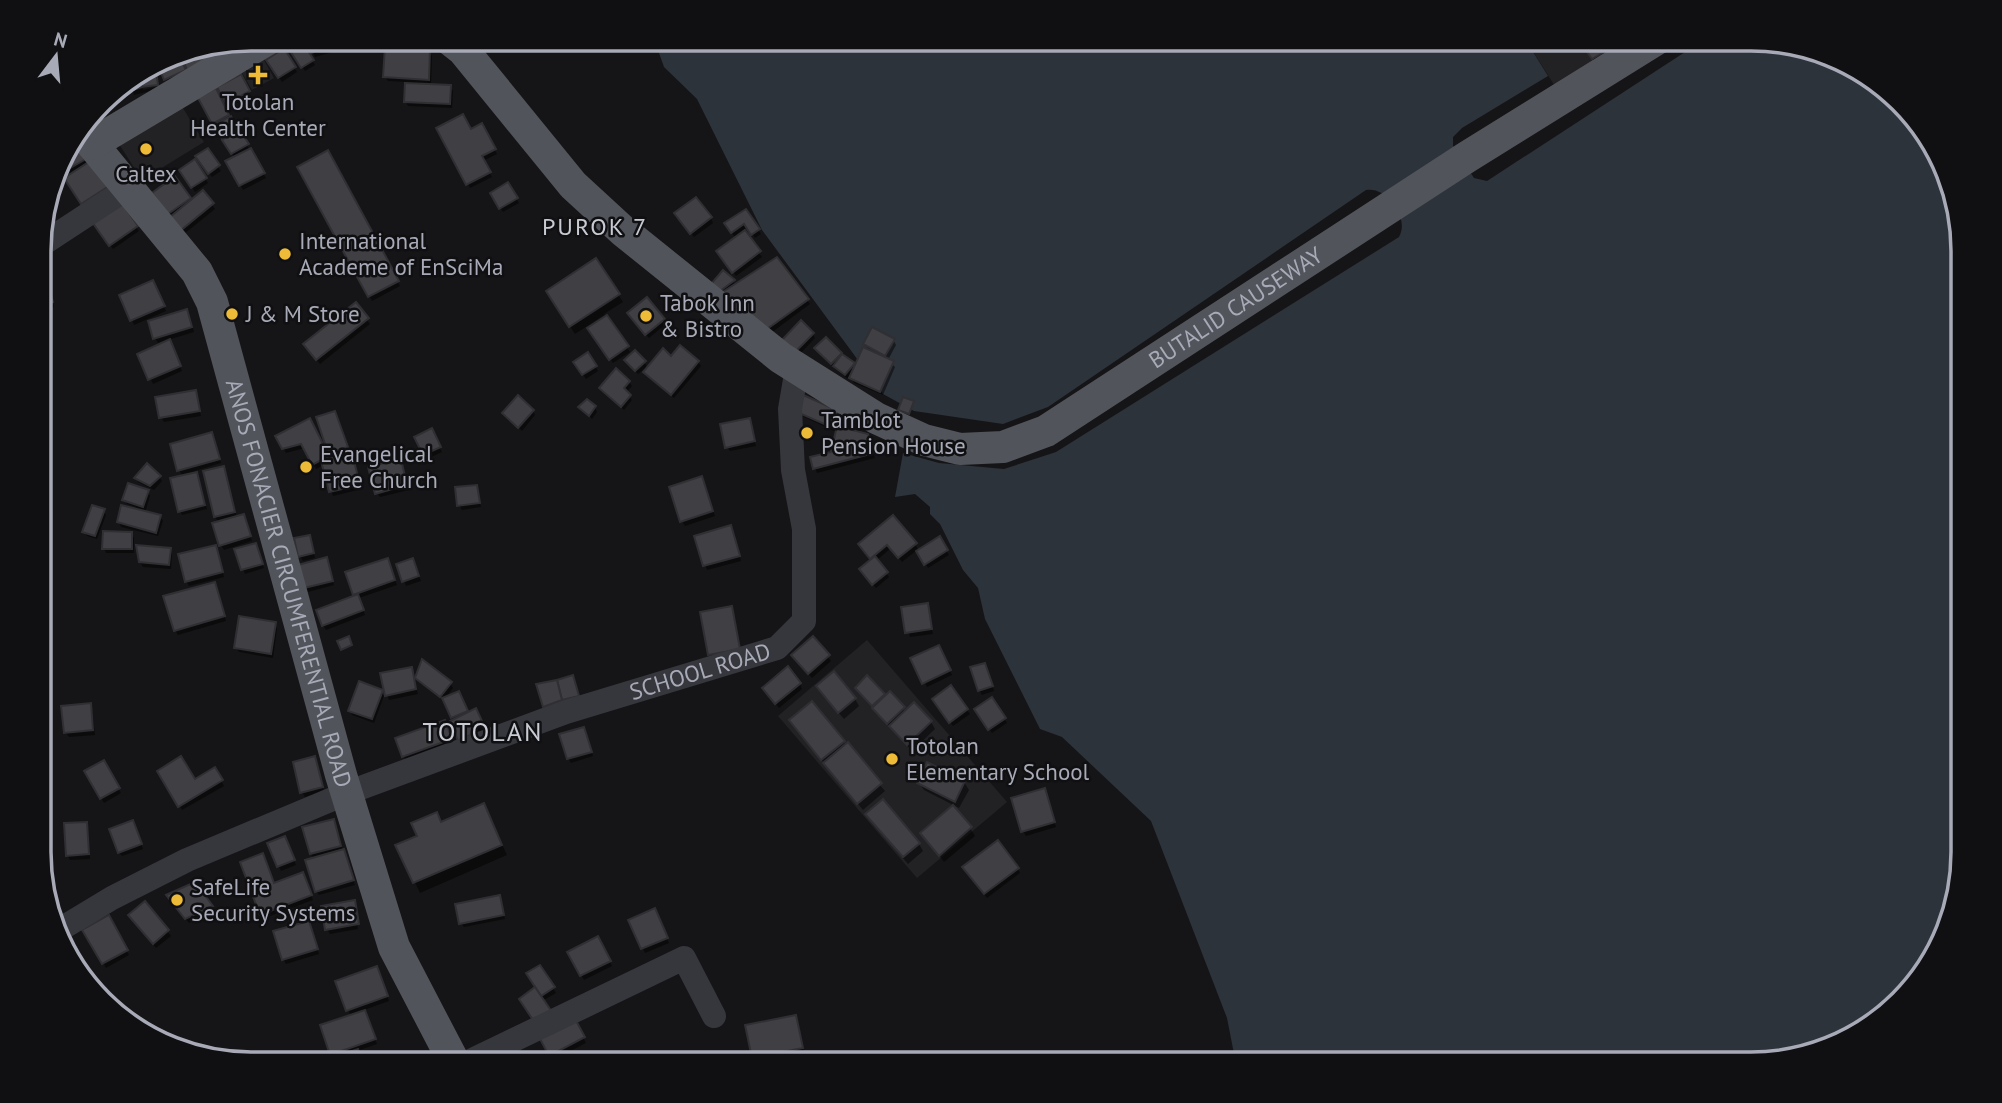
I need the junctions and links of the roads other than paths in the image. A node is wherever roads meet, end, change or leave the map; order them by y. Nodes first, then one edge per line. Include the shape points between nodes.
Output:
1 (243, 51) edge
2 (464, 51) edge
3 (1636, 51) edge
4 (87, 136) edge
5 (128, 188) junction
6 (51, 238) edge
7 (797, 368) junction
8 (346, 793) junction
9 (65, 927) edge
10 (714, 1016) dead end
11 (450, 1052) edge
12 (489, 1052) edge

1 - 4 main road
2 - 7 main road, BUTALID CAUSEWAY via 573,185 641,247
3 - 7 main road, BUTALID CAUSEWAY via 1046,431 1003,447 960,449 924,440 876,418
4 - 5 main road, ANOS FONACIER CIRCUMFERENTIAL ROAD
5 - 6 street
5 - 8 main road, ANOS FONACIER CIRCUMFERENTIAL ROAD via 197,272 212,302
7 - 8 street, SCHOOL ROAD via 790,409 793,470 804,529 804,621 777,648 566,712
8 - 9 street, SCHOOL ROAD via 187,860
8 - 11 main road, ANOS FONACIER CIRCUMFERENTIAL ROAD via 394,947
10 - 12 street via 684,958

